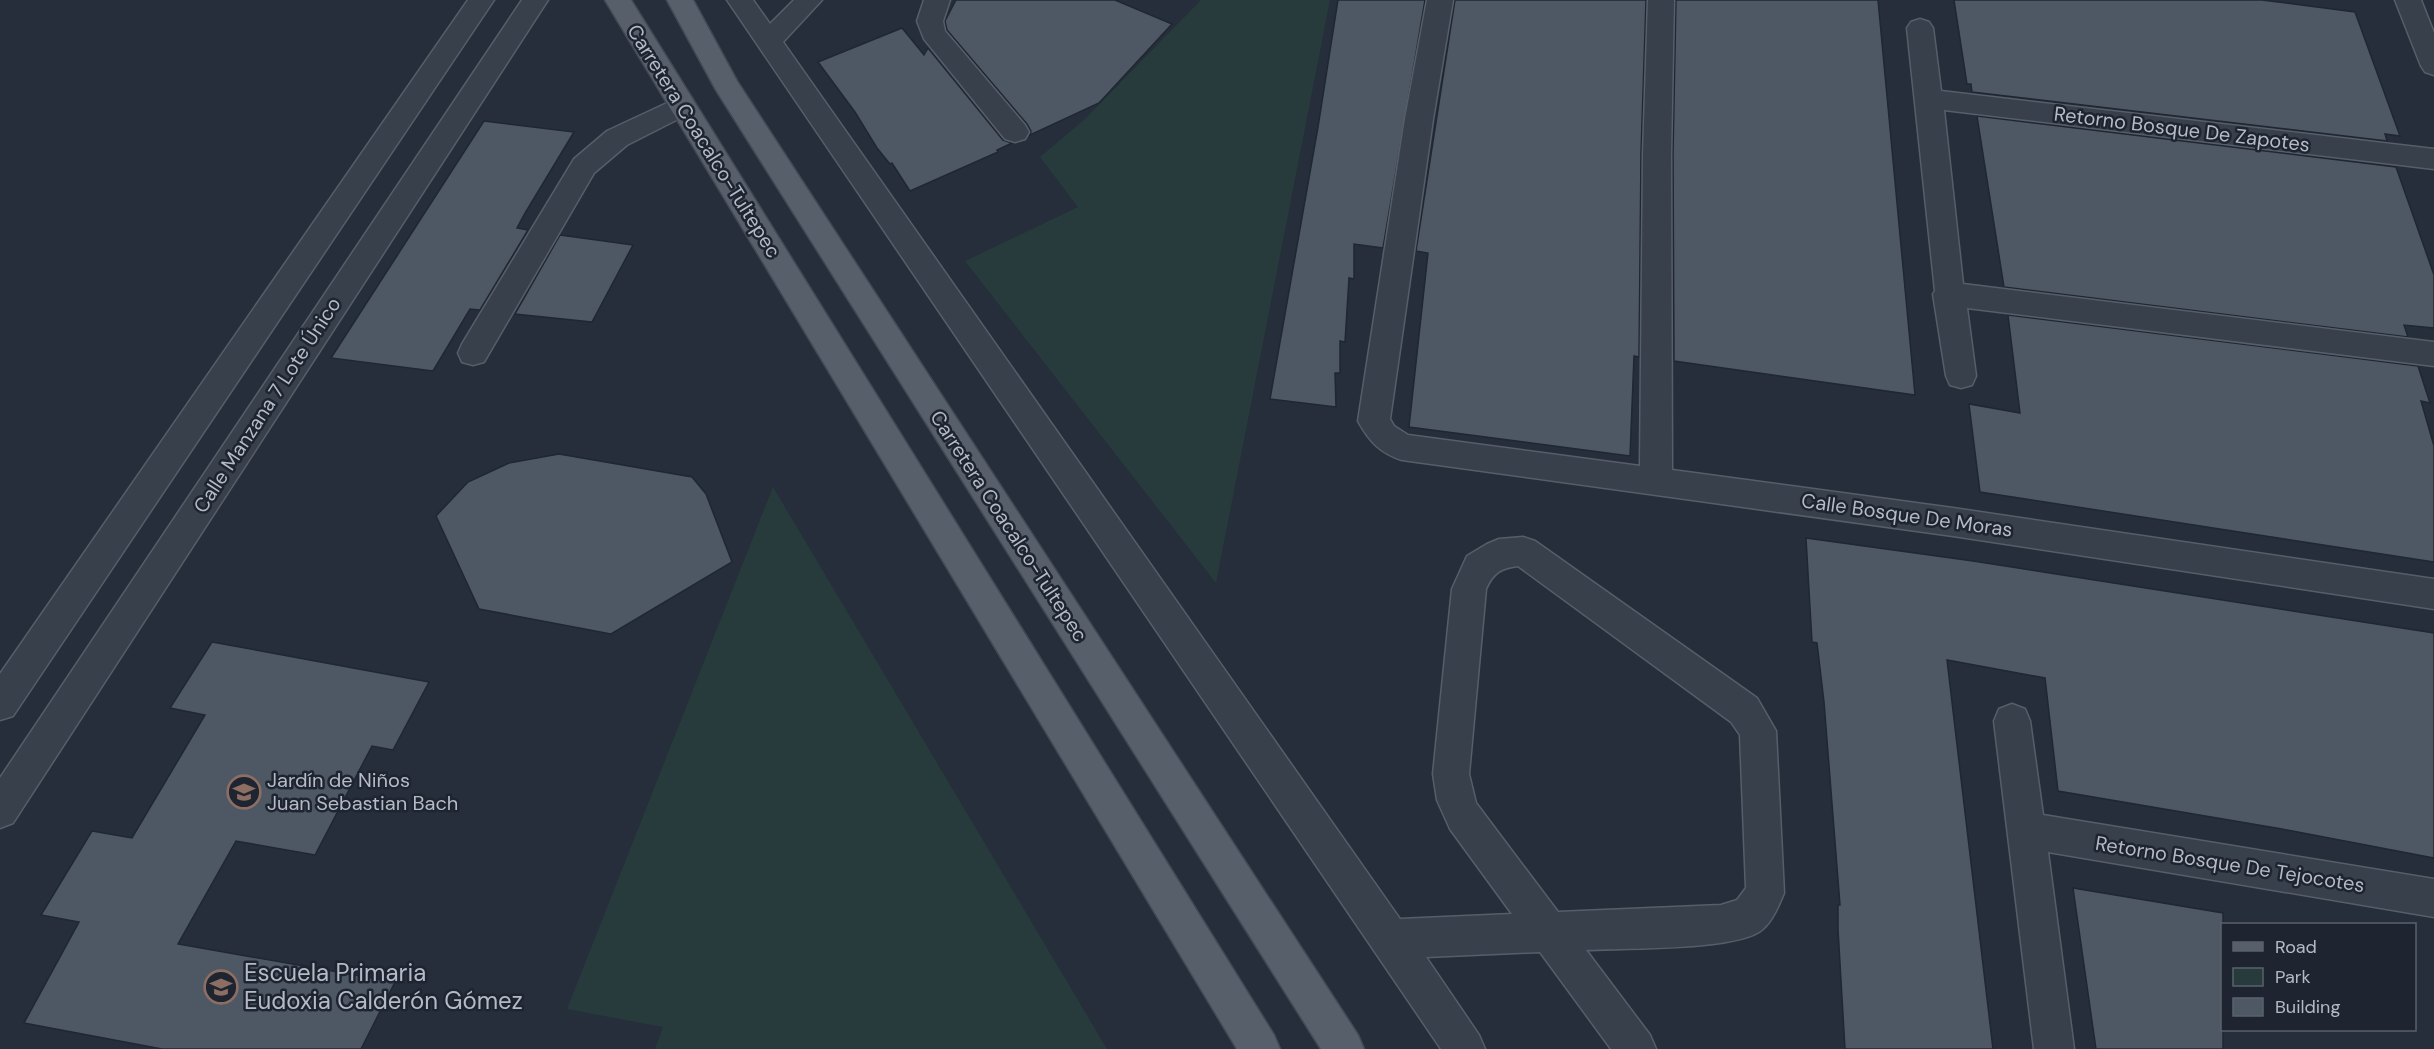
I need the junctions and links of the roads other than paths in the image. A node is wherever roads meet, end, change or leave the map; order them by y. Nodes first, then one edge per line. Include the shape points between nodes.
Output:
1 (481, 0) edge
2 (535, 0) edge
3 (618, 0) edge
4 (681, 0) edge
5 (740, 0) edge
6 (808, 0) edge
7 (937, 0) edge
8 (1440, 0) edge
9 (1661, 0) edge
10 (2408, 0) edge
11 (1920, 28) dead end
12 (769, 40) junction
13 (2434, 66) edge
14 (1930, 99) junction
15 (682, 105) junction
16 (1015, 132) dead end
17 (2434, 159) edge
18 (1948, 294) junction
19 (473, 353) dead end
20 (2434, 354) edge
21 (1961, 376) dead end
22 (1656, 480) junction
23 (2434, 594) edge
24 (0, 704) edge
25 (2012, 721) dead end
26 (0, 810) edge
27 (2026, 830) junction
28 (2434, 898) edge
29 (1549, 931) junction
30 (1391, 939) junction
31 (1260, 1049) edge
32 (1344, 1049) edge
33 (1465, 1049) edge
34 (1636, 1049) edge
35 (2054, 1049) edge

1 - 24 street
2 - 26 street, Calle Manzana 7 Lote Único
3 - 15 main road, Carretera Coacalco-Tultepec
4 - 32 main road, Carretera Coacalco-Tultepec via 725,84
5 - 12 street
6 - 12 street
7 - 16 street via 930,21 933,33
8 - 22 street, Calle Bosque De Moras via 1374,421 1383,435 1402,447
9 - 22 street
10 - 13 street
11 - 14 street
12 - 30 street
14 - 17 street, Retorno Bosque De Zapotes
14 - 18 street
15 - 19 street via 612,140 584,166
15 - 31 main road, Carretera Coacalco-Tultepec
18 - 20 street
18 - 21 street
22 - 23 street, Calle Bosque De Moras
25 - 27 street
27 - 28 street, Retorno Bosque De Tejocotes
27 - 35 street
29 - 29 street via 1721,924 1749,916 1765,893 1758,731 1744,710 1523,552 1499,555 1479,566 1470,589 1451,774 1463,816
29 - 30 street
29 - 34 street
30 - 33 street

